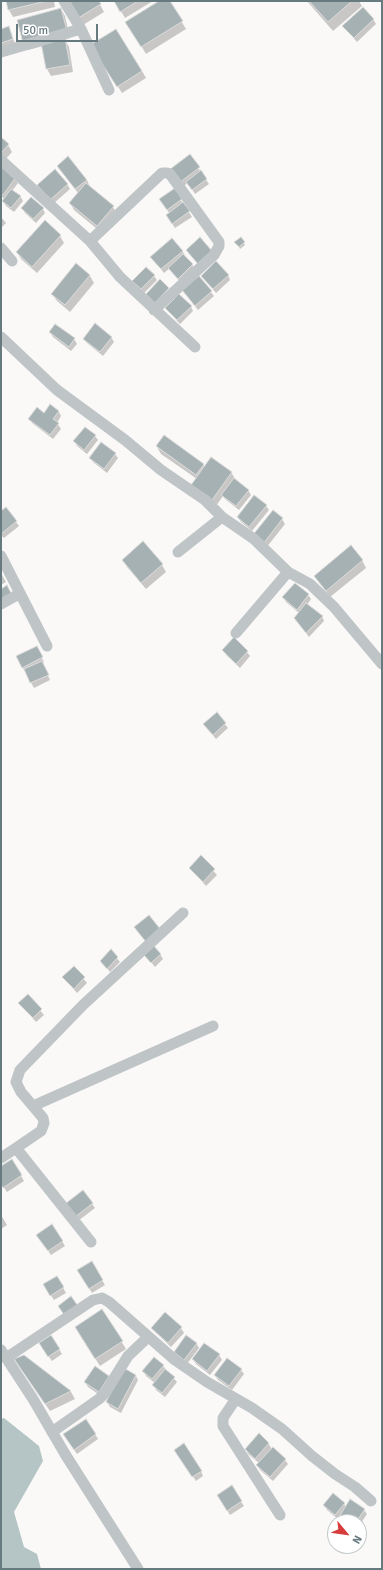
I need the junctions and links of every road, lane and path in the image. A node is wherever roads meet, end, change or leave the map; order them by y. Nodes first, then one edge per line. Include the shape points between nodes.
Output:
1 (64, 1) edge
2 (81, 29) junction
3 (1, 52) edge
4 (109, 90) dead end
5 (1, 160) edge
6 (90, 241) junction
7 (1, 248) edge
8 (12, 261) dead end
9 (154, 310) junction
10 (1, 337) edge
11 (195, 347) dead end
12 (222, 517) junction
13 (178, 552) dead end
14 (1, 556) edge
15 (288, 572) junction
16 (20, 594) junction
17 (1, 604) edge
18 (236, 633) dead end
19 (47, 646) dead end
20 (382, 664) edge
21 (183, 913) dead end
22 (213, 1026) dead end
23 (33, 1106) junction
24 (16, 1148) junction
25 (1, 1158) edge
26 (91, 1242) dead end
27 (148, 1337) junction
28 (4, 1354) edge
29 (235, 1400) junction
30 (52, 1432) junction
31 (371, 1501) dead end
32 (280, 1515) dead end
33 (138, 1569) edge

1 - 2 street
2 - 3 street
2 - 4 street
5 - 6 street
6 - 9 street via 120,277
6 - 9 street via 162,173 170,174 219,242 219,246 214,255
7 - 8 street
9 - 11 street
10 - 12 street via 57,390 161,470 205,500
12 - 13 street
12 - 15 street via 254,539
14 - 16 street
15 - 18 street
15 - 20 street via 310,584 334,607
16 - 17 street
16 - 19 street
21 - 23 street via 83,1005 20,1070 16,1082
22 - 23 street
23 - 24 street via 43,1118 43,1127
24 - 25 street
24 - 26 street
27 - 28 street via 102,1298 93,1300
27 - 29 street via 181,1364
27 - 30 street via 128,1356 99,1399
28 - 30 street
29 - 31 street via 252,1408 282,1430
29 - 32 street via 223,1418 223,1426
30 - 33 street

